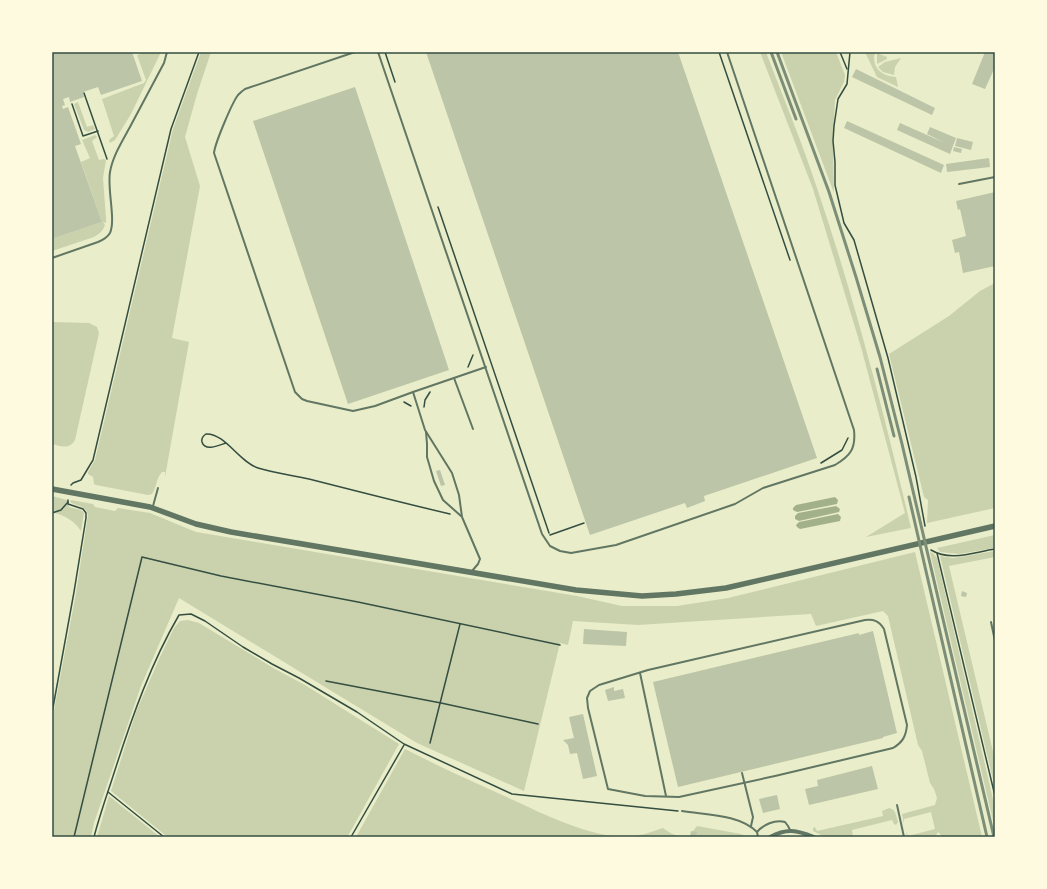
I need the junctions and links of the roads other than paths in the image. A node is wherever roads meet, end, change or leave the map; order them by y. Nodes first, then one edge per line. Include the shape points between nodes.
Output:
1 (167, 52) edge
2 (355, 52) edge
3 (378, 52) edge
4 (727, 52) edge
5 (995, 177) edge
6 (959, 184) dead end
7 (52, 258) edge
8 (486, 367) junction
9 (454, 378) junction
10 (413, 392) junction
11 (425, 430) junction
12 (473, 430) dead end
13 (158, 488) dead end
14 (52, 489) edge
15 (153, 507) junction
16 (462, 517) junction
17 (995, 526) edge
18 (471, 572) junction
19 (991, 622) dead end
20 (995, 641) edge
21 (640, 672) junction
22 (742, 773) dead end
23 (745, 783) junction
24 (666, 796) junction
25 (897, 805) dead end
26 (682, 811) road end
27 (751, 826) junction
28 (790, 830) junction
29 (757, 832) junction
30 (758, 837) edge
31 (770, 837) edge
32 (814, 837) edge
33 (904, 837) edge

1 - 7 lane via 164,63 116,154 110,173 112,224 109,234 98,242
2 - 10 lane via 245,89 237,96 214,153 298,397 353,411
3 - 8 lane
4 - 8 lane via 854,430 855,440 851,452 834,465 763,488 735,504 616,545 571,552 560,551 550,546 542,534
5 - 6 lane
8 - 9 lane
9 - 10 lane
9 - 12 lane
10 - 11 lane
11 - 16 lane via 452,473
11 - 16 lane via 426,457 434,481 444,500
13 - 15 lane
14 - 15 street
15 - 18 street via 205,526
16 - 18 lane via 480,559
17 - 18 street via 726,588 662,595 630,596 592,592
19 - 20 lane
21 - 23 lane via 865,620 872,620 881,625 907,725 906,735 900,744 893,748
21 - 24 lane
21 - 24 lane via 599,685 590,691 587,698 588,708 608,789 645,796
22 - 23 lane
23 - 24 lane via 679,797
23 - 27 lane via 753,817
25 - 33 lane
26 - 27 lane via 727,818
27 - 29 lane
28 - 29 lane via 782,821 767,824
28 - 31 street
28 - 32 street
29 - 30 lane

